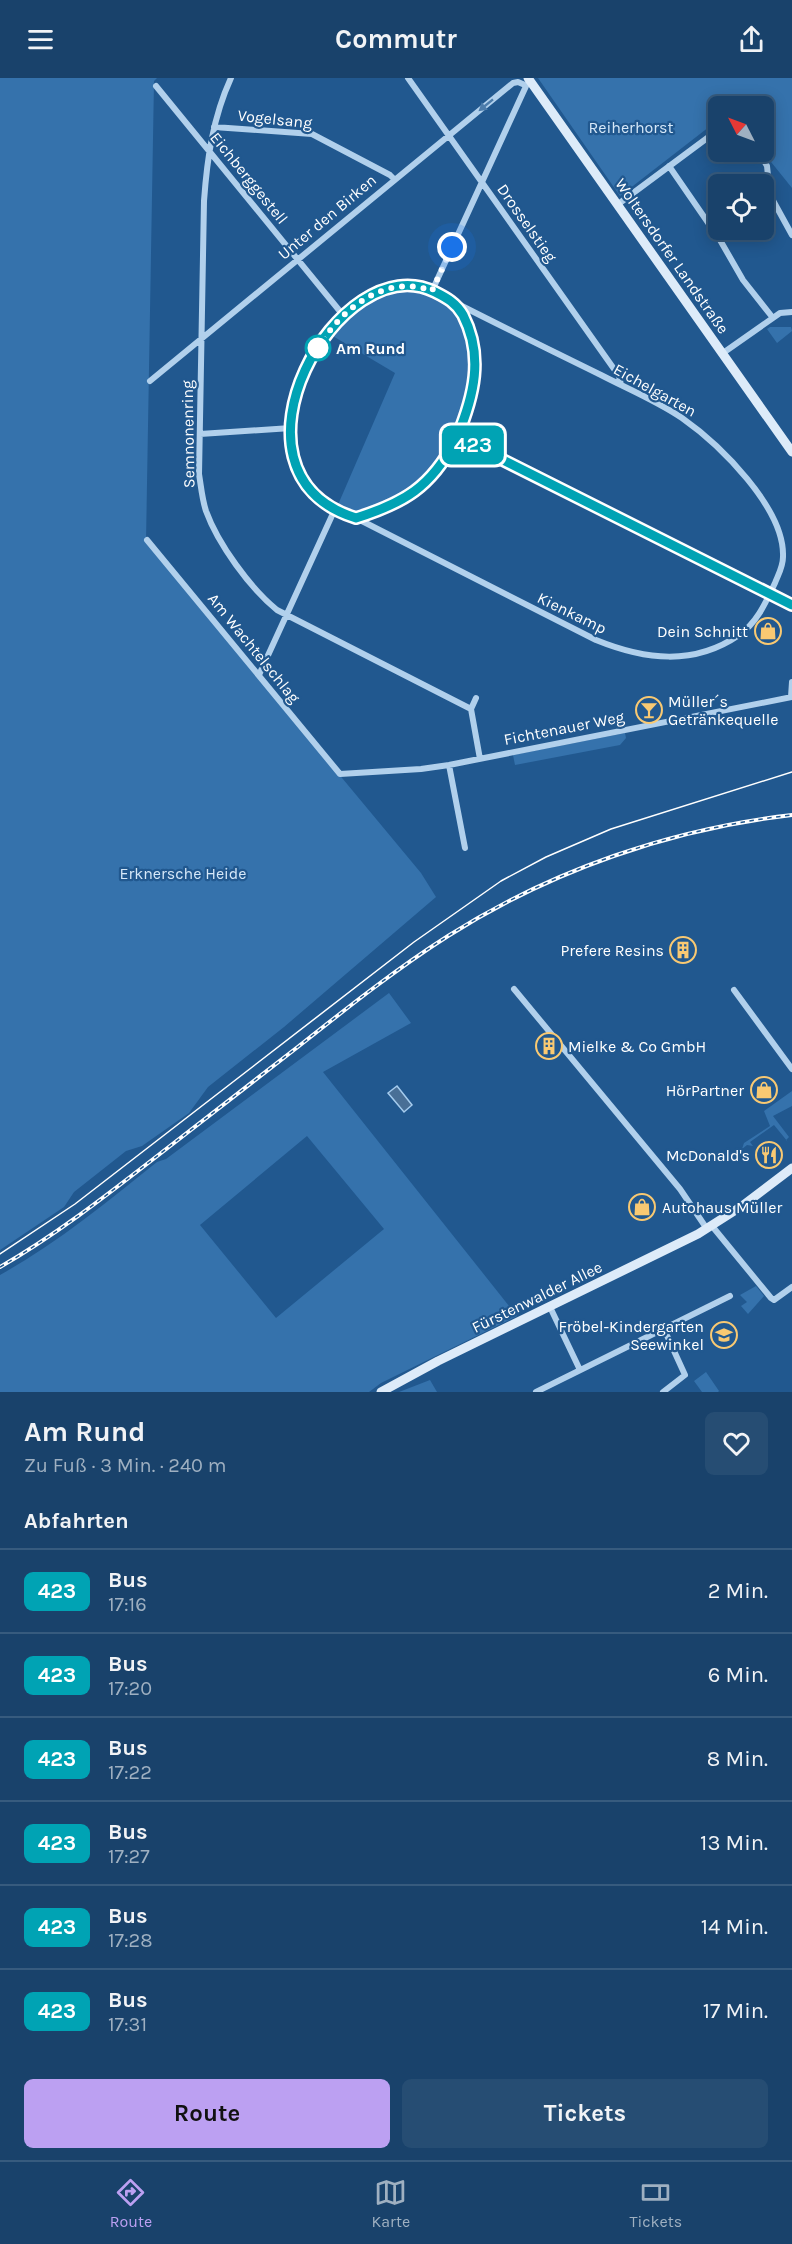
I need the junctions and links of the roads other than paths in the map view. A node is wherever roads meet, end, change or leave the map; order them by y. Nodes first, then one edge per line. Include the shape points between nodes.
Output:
1 (231, 78) edge
2 (408, 78) edge
3 (528, 81) edge
4 (156, 86) dead end
5 (214, 128) junction
6 (449, 135) junction
7 (708, 137) edge
8 (209, 152) junction
9 (669, 166) junction
10 (394, 179) junction
11 (482, 181) junction
12 (774, 204) edge
13 (617, 205) junction
14 (708, 223) edge
15 (792, 235) edge
16 (720, 240) edge
17 (298, 259) junction
18 (432, 291) junction
19 (454, 303) junction
20 (792, 312) edge
21 (343, 315) junction
22 (773, 318) junction
23 (201, 338) junction
24 (723, 353) junction
25 (150, 381) dead end
26 (621, 385) junction
27 (291, 428) junction
28 (200, 434) junction
29 (457, 437) junction
30 (792, 452) edge
31 (335, 509) junction
32 (356, 518) junction
33 (147, 540) dead end
34 (769, 594) junction
35 (792, 605) edge
36 (286, 616) junction
37 (259, 675) junction
38 (792, 682) edge
39 (791, 697) edge
40 (476, 698) dead end
41 (471, 709) junction
42 (480, 759) junction
43 (449, 765) junction
44 (340, 774) joint
45 (465, 848) dead end
46 (514, 988) dead end
47 (734, 990) dead end
48 (792, 1069) edge
49 (792, 1168) edge
50 (710, 1227) junction
51 (792, 1287) edge
52 (730, 1296) dead end
53 (550, 1307) junction
54 (664, 1329) junction
55 (580, 1370) junction
56 (381, 1392) edge
57 (536, 1392) edge
58 (663, 1392) edge

1 - 5 street, Semnonenring
2 - 6 street, Drosselstieg
3 -> 6 street, Unter den Birken via 513,83
3 - 11 street
3 - 13 main road, Woltersdorfer Landstraße
4 - 8 street, Eichberggestell
5 - 8 street, Semnonenring
5 - 10 street, Vogelsang via 312,134
6 - 10 street, Unter den Birken
6 - 11 street, Drosselstieg
7 - 9 street
8 - 17 street, Eichberggestell
8 - 23 street, Semnonenring
9 - 13 street
9 - 14 street
10 - 17 street, Unter den Birken
11 - 18 street
11 - 26 street, Drosselstieg via 619,376
12 - 15 street
13 - 24 main road, Woltersdorfer Landstraße
16 - 22 street
17 - 21 street, Eichberggestell
17 - 23 street, Unter den Birken
18 - 19 street
18 - 21 street via 395,287 369,296
19 - 26 street, Eichelgarten
19 - 29 street via 473,338 476,362 471,397
20 - 22 street via 785,311
21 - 27 street via 306,371 295,399
22 - 24 street
23 - 25 street, Unter den Birken
23 - 28 street, Semnonenring
24 - 30 main road, Woltersdorfer Landstraße
26 - 34 street, Eichelgarten via 671,411 703,434 759,494 773,519 783,551 782,566
27 - 28 street
27 - 31 street via 292,454 300,477 312,494
28 - 36 street, Semnonenring via 201,491 210,522 255,590
29 - 32 street via 434,472 409,496
29 - 34 street
31 - 32 street
31 - 36 street
32 - 34 street, Kienkamp via 596,640 639,654 681,657 722,646 755,621
33 - 37 street, Am Wachtelschlag
34 - 35 street
36 - 37 street
36 - 41 street, Semnonenring
37 - 44 street, Am Wachtelschlag
38 - 39 street
39 - 42 street, Fichtenauer Weg
40 - 41 street
41 - 42 street
42 - 43 street, Fichtenauer Weg
43 - 44 street, Fichtenauer Weg
43 - 45 street
46 - 50 street
47 - 48 street
49 - 50 main road, Fürstenwalder Allee
50 - 51 street via 771,1298 774,1300
50 - 53 main road, Fürstenwalder Allee
52 - 54 street
53 - 55 street
53 - 56 main road, Fürstenwalder Allee
54 - 55 street
54 - 58 street via 685,1375
55 - 57 street

